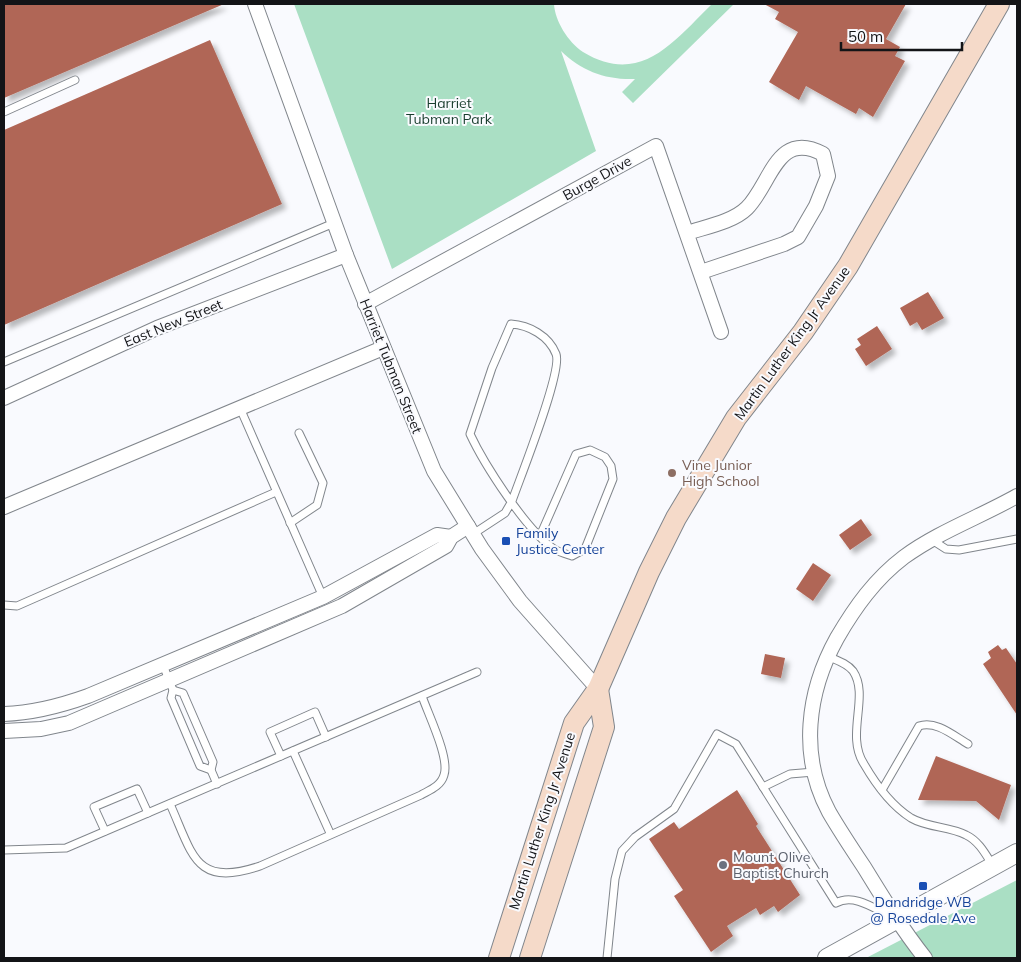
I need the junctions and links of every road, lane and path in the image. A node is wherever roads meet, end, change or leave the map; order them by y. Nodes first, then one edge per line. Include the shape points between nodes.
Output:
1 (254, 4) edge
2 (999, 4) edge
3 (75, 80) dead end
4 (4, 112) edge
5 (334, 223) junction
6 (687, 233) junction
7 (346, 255) junction
8 (701, 272) junction
9 (365, 304) junction
10 (721, 332) dead end
11 (383, 348) junction
12 (4, 362) edge
13 (4, 398) edge
14 (240, 408) junction
15 (299, 433) dead end
16 (276, 492) junction
17 (1017, 496) edge
18 (512, 501) junction
19 (4, 507) edge
20 (290, 522) junction
21 (470, 530) junction
22 (540, 536) junction
23 (451, 537) junction
24 (1017, 539) edge
25 (931, 540) junction
26 (323, 597) junction
27 (4, 605) edge
28 (827, 656) junction
29 (163, 665) junction
30 (477, 672) dead end
31 (171, 685) junction
32 (598, 689) junction
33 (422, 696) junction
34 (4, 714) edge
35 (4, 731) edge
36 (326, 737) junction
37 (968, 744) dead end
38 (293, 751) junction
39 (281, 756) junction
40 (211, 770) junction
41 (814, 772) junction
42 (217, 784) junction
43 (763, 787) junction
44 (882, 790) junction
45 (170, 804) junction
46 (148, 813) junction
47 (105, 832) junction
48 (330, 833) junction
49 (4, 850) edge
50 (1017, 853) edge
51 (994, 866) junction
52 (897, 919) junction
53 (538, 936) junction
54 (499, 958) edge
55 (530, 958) edge
56 (544, 958) edge
57 (607, 958) edge
58 (827, 958) edge
59 (925, 958) edge

1 - 5 street, Harriet Tubman Street
2 - 32 main road, Martin Luther King Jr Avenue via 848,266 803,332 736,418 701,476 649,572
3 - 4 lane
5 - 7 street, Harriet Tubman Street
5 - 12 lane
6 - 8 street, Burge Drive
6 - 8 street via 747,208 783,154 807,147 823,154 828,176 798,237
6 - 9 street, Burge Drive via 656,146
7 - 9 street, Harriet Tubman Street
7 - 13 street, East New Street via 157,328
8 - 10 street, Burge Drive
9 - 11 street, Harriet Tubman Street
11 - 14 street
11 - 21 street, Harriet Tubman Street via 434,471
14 - 16 lane
14 - 19 street
15 - 20 lane via 323,482 318,505
16 - 20 lane
16 - 27 lane via 17,606
17 - 25 street
18 - 18 lane via 555,378 557,355 546,338 523,325 511,324 470,434
18 - 21 lane via 505,513
18 - 22 lane
20 - 26 lane
21 - 23 street
21 - 32 street, Harriet Tubman Street via 520,601
22 - 22 lane via 554,549 572,556 585,548 613,479 612,466 605,457 590,450 576,454
23 - 26 street via 437,535
23 - 31 street via 446,546 342,606
24 - 25 lane via 959,550 946,549
25 - 28 street via 875,582 852,612
26 - 29 street
28 - 41 street via 816,685 809,724
28 - 44 lane via 846,664 858,683 857,747 862,763
29 - 31 lane
29 - 34 street via 51,708 25,714
30 - 33 lane
31 - 35 street via 69,723 41,729
31 - 40 lane via 183,694 213,762
31 - 40 lane via 171,698 200,766
32 - 53 main road via 604,727
32 - 54 main road, Martin Luther King Jr Avenue via 574,723
33 - 36 lane
33 - 48 lane via 442,749 444,775 437,786
36 - 38 lane
36 - 39 lane via 315,712 270,732
37 - 44 lane via 934,725 919,726
38 - 39 lane
38 - 48 lane
39 - 42 lane
40 - 42 lane
41 - 43 lane via 790,774
41 - 52 street via 828,811
42 - 45 lane
43 - 52 lane via 836,903 852,899
43 - 57 lane via 736,744 716,734 674,809 622,851 615,879
44 - 51 lane via 913,819 967,835
45 - 46 lane
45 - 48 lane via 201,866 216,873 237,874 260,866
46 - 47 lane
46 - 47 lane via 137,789 103,803 94,807
47 - 49 lane via 66,848
50 - 51 street
51 - 52 street
52 - 58 street
52 - 59 street
53 - 55 main road
53 - 56 main road

